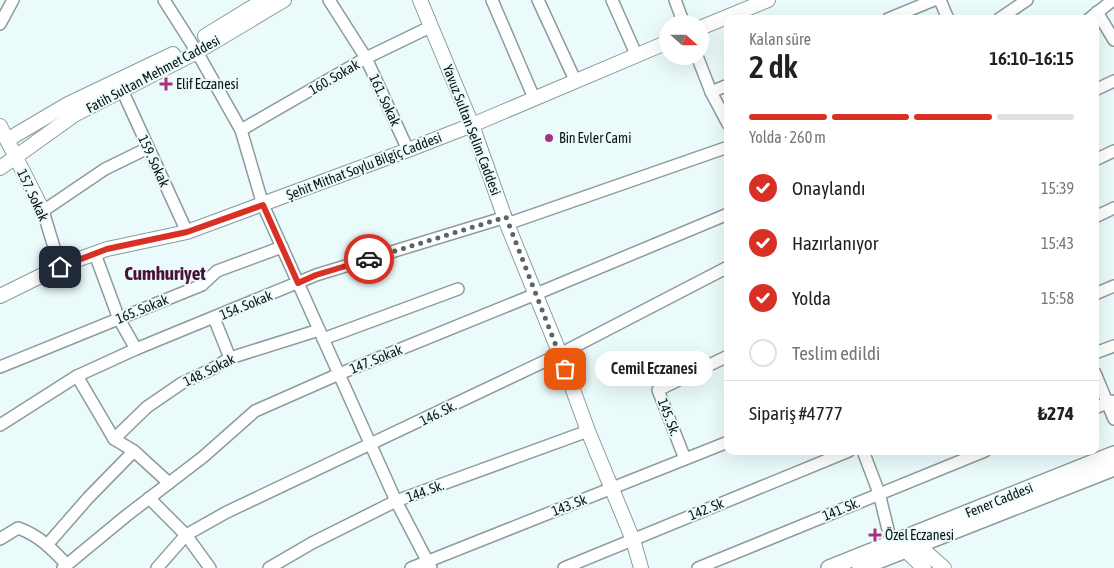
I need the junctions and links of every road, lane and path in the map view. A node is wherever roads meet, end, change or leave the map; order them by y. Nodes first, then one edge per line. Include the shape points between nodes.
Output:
1 (14, 0) edge
2 (164, 0) edge
3 (264, 0) edge
4 (284, 0) edge
5 (329, 0) edge
6 (420, 0) edge
7 (492, 0) edge
8 (538, 0) edge
9 (612, 0) edge
10 (675, 0) edge
11 (768, 0) edge
12 (934, 0) edge
13 (940, 0) edge
14 (1028, 0) edge
15 (1109, 1) edge
16 (681, 15) edge
17 (732, 15) edge
18 (898, 15) edge
19 (946, 15) edge
20 (1005, 15) edge
21 (1093, 15) edge
22 (724, 18) edge
23 (1099, 22) edge
24 (0, 24) edge
25 (709, 24) edge
26 (430, 27) junction
27 (1114, 40) edge
28 (659, 45) edge
29 (194, 49) junction
30 (636, 54) junction
31 (366, 58) junction
32 (700, 65) edge
33 (575, 80) junction
34 (1114, 81) edge
35 (724, 87) edge
36 (1099, 88) edge
37 (122, 90) junction
38 (711, 92) junction
39 (86, 96) junction
40 (534, 98) junction
41 (74, 115) junction
42 (724, 116) edge
43 (472, 125) junction
44 (0, 126) edge
45 (241, 130) junction
46 (7, 140) junction
47 (148, 148) junction
48 (724, 148) edge
49 (408, 150) junction
50 (1114, 151) edge
51 (15, 157) junction
52 (1099, 158) edge
53 (0, 168) edge
54 (263, 205) junction
55 (1114, 208) edge
56 (43, 211) junction
57 (1099, 215) edge
58 (724, 216) edge
59 (507, 220) junction
60 (187, 232) junction
61 (282, 247) junction
62 (95, 254) junction
63 (60, 267) junction
64 (724, 270) edge
65 (298, 283) junction
66 (1114, 286) edge
67 (458, 289) dead end
68 (1099, 292) edge
69 (536, 294) junction
70 (0, 296) edge
71 (214, 318) junction
72 (119, 319) junction
73 (321, 334) junction
74 (1114, 346) edge
75 (136, 349) junction
76 (1099, 352) edge
77 (560, 354) junction
78 (230, 358) junction
79 (724, 358) edge
80 (1, 366) edge
81 (339, 374) junction
82 (76, 376) junction
83 (1099, 381) edge
84 (1111, 402) edge
85 (1099, 406) edge
86 (1114, 419) edge
87 (0, 425) edge
88 (588, 430) junction
89 (114, 439) junction
90 (724, 444) edge
91 (371, 445) junction
92 (134, 451) junction
93 (1114, 454) edge
94 (839, 455) edge
95 (864, 455) edge
96 (975, 455) edge
97 (685, 459) junction
98 (1114, 468) edge
99 (169, 483) junction
100 (612, 488) junction
101 (878, 493) junction
102 (149, 498) junction
103 (396, 501) junction
104 (186, 535) junction
105 (0, 539) edge
106 (633, 540) junction
107 (47, 545) junction
108 (902, 545) junction
109 (430, 564) edge
110 (838, 566) edge
111 (65, 567) edge
112 (157, 568) edge
113 (210, 568) edge
114 (270, 568) edge
115 (411, 568) edge
116 (564, 568) edge
117 (642, 568) edge
118 (698, 568) edge
119 (860, 568) edge
120 (924, 568) edge
121 (944, 568) edge

1 - 24 street
2 - 29 street
3 - 29 street, Fatih Sultan Mehmet Caddesi
4 - 29 street, Fatih Sultan Mehmet Caddesi
5 - 31 street, 161. Sokak
6 - 26 street, Yavuz Sultan Selim Caddesi
7 - 40 street
8 - 33 street
9 - 30 street
10 - 16 street
11 - 17 street
12 - 18 street
13 - 19 street
14 - 20 street
15 - 21 street
22 - 25 street
23 - 27 street
26 - 31 street, 160. Sokak
26 - 43 street, Yavuz Sultan Selim Caddesi
28 - 30 street, Şehit Mithat Soylu Bilgiç Caddesi
29 - 37 street, Fatih Sultan Mehmet Caddesi
29 - 39 street, Fatih Sultan Mehmet Caddesi
29 - 45 street
30 - 33 street, Şehit Mithat Soylu Bilgiç Caddesi
31 - 45 street, 160. Sokak
31 - 49 street, 161. Sokak
32 - 38 street
33 - 40 street, Şehit Mithat Soylu Bilgiç Caddesi
34 - 36 street
35 - 38 street
37 - 41 street, Fatih Sultan Mehmet Caddesi
37 - 47 street, 159. Sokak
38 - 42 street
39 - 41 street
39 - 46 street, Fatih Sultan Mehmet Caddesi
40 - 43 street, Şehit Mithat Soylu Bilgiç Caddesi
41 - 51 street, Fatih Sultan Mehmet Caddesi
43 - 49 street, Şehit Mithat Soylu Bilgiç Caddesi
43 - 59 street, Yavuz Sultan Selim Caddesi
44 - 46 street, 157. Sokak
45 - 54 street
46 - 51 street, 157. Sokak
47 - 56 street via 105,169
47 - 60 street, 159. Sokak
48 - 59 street, 154. Sokak
49 - 54 street, Şehit Mithat Soylu Bilgiç Caddesi
50 - 52 street
51 - 53 street, Fatih Sultan Mehmet Caddesi
51 - 56 street, 157. Sokak
54 - 60 street, Şehit Mithat Soylu Bilgiç Caddesi
54 - 61 street
55 - 57 street
56 - 63 street, 157. Sokak
58 - 69 street, 147. Sokak
59 - 65 street, 154. Sokak
59 - 69 street, Yavuz Sultan Selim Caddesi
60 - 62 street, Şehit Mithat Soylu Bilgiç Caddesi
61 - 65 street
61 - 72 street, 165. Sokak via 218,271 202,285
62 - 63 street, Şehit Mithat Soylu Bilgiç Caddesi
62 - 72 street
63 - 70 street, Şehit Mithat Soylu Bilgiç Caddesi
64 - 77 street, 146. Sk.
65 - 71 street, 154. Sokak
65 - 73 street
66 - 68 street
67 - 73 street, 148. Sokak
69 - 77 street, Yavuz Sultan Selim Caddesi
69 - 81 street, 147. Sokak
71 - 75 street, 154. Sokak
71 - 78 street
72 - 75 street
72 - 80 street, 165. Sokak
73 - 78 street, 148. Sokak
73 - 81 street
74 - 76 street
75 - 82 street, 154. Sokak
77 - 88 street, Yavuz Sultan Selim Caddesi
77 - 91 street, 146. Sk.
78 - 89 street, 148. Sokak via 171,389
79 - 97 street, 145. Sk. via 658,390
81 - 91 street
81 - 99 street, 147. Sokak via 255,411
82 - 87 street, 154. Sokak
82 - 89 street
83 - 84 street
84 - 85 street
84 - 86 street
88 - 100 street, Yavuz Sultan Selim Caddesi
88 - 103 street, 144. Sk.
89 - 92 street
90 - 97 street, 143. Sk
91 - 103 street
91 - 104 street, 146. Sk. via 227,512
92 - 99 street
92 - 107 street
93 - 108 main road, Fener Caddesi
94 - 106 street, 142. Sk
95 - 101 street
96 - 101 street, 141. Sk.
97 - 100 street, 143. Sk
98 - 108 main road, Fener Caddesi
99 - 102 street, 147. Sokak
100 - 106 street, Yavuz Sultan Selim Caddesi
100 - 109 street, 143. Sk
101 - 108 street
101 - 118 street, 141. Sk.
102 - 104 street
102 - 111 street, 147. Sokak
103 - 109 street
103 - 114 street, 144. Sk.
104 - 112 street, 146. Sk.
104 - 113 street
105 - 107 street via 18,528 30,532
106 - 116 street, 142. Sk
106 - 117 street, Yavuz Sultan Selim Caddesi
107 - 111 street
108 - 110 main road, Fener Caddesi
108 - 119 main road, Fener Caddesi
108 - 120 street
108 - 121 street
109 - 115 street, 143. Sk

